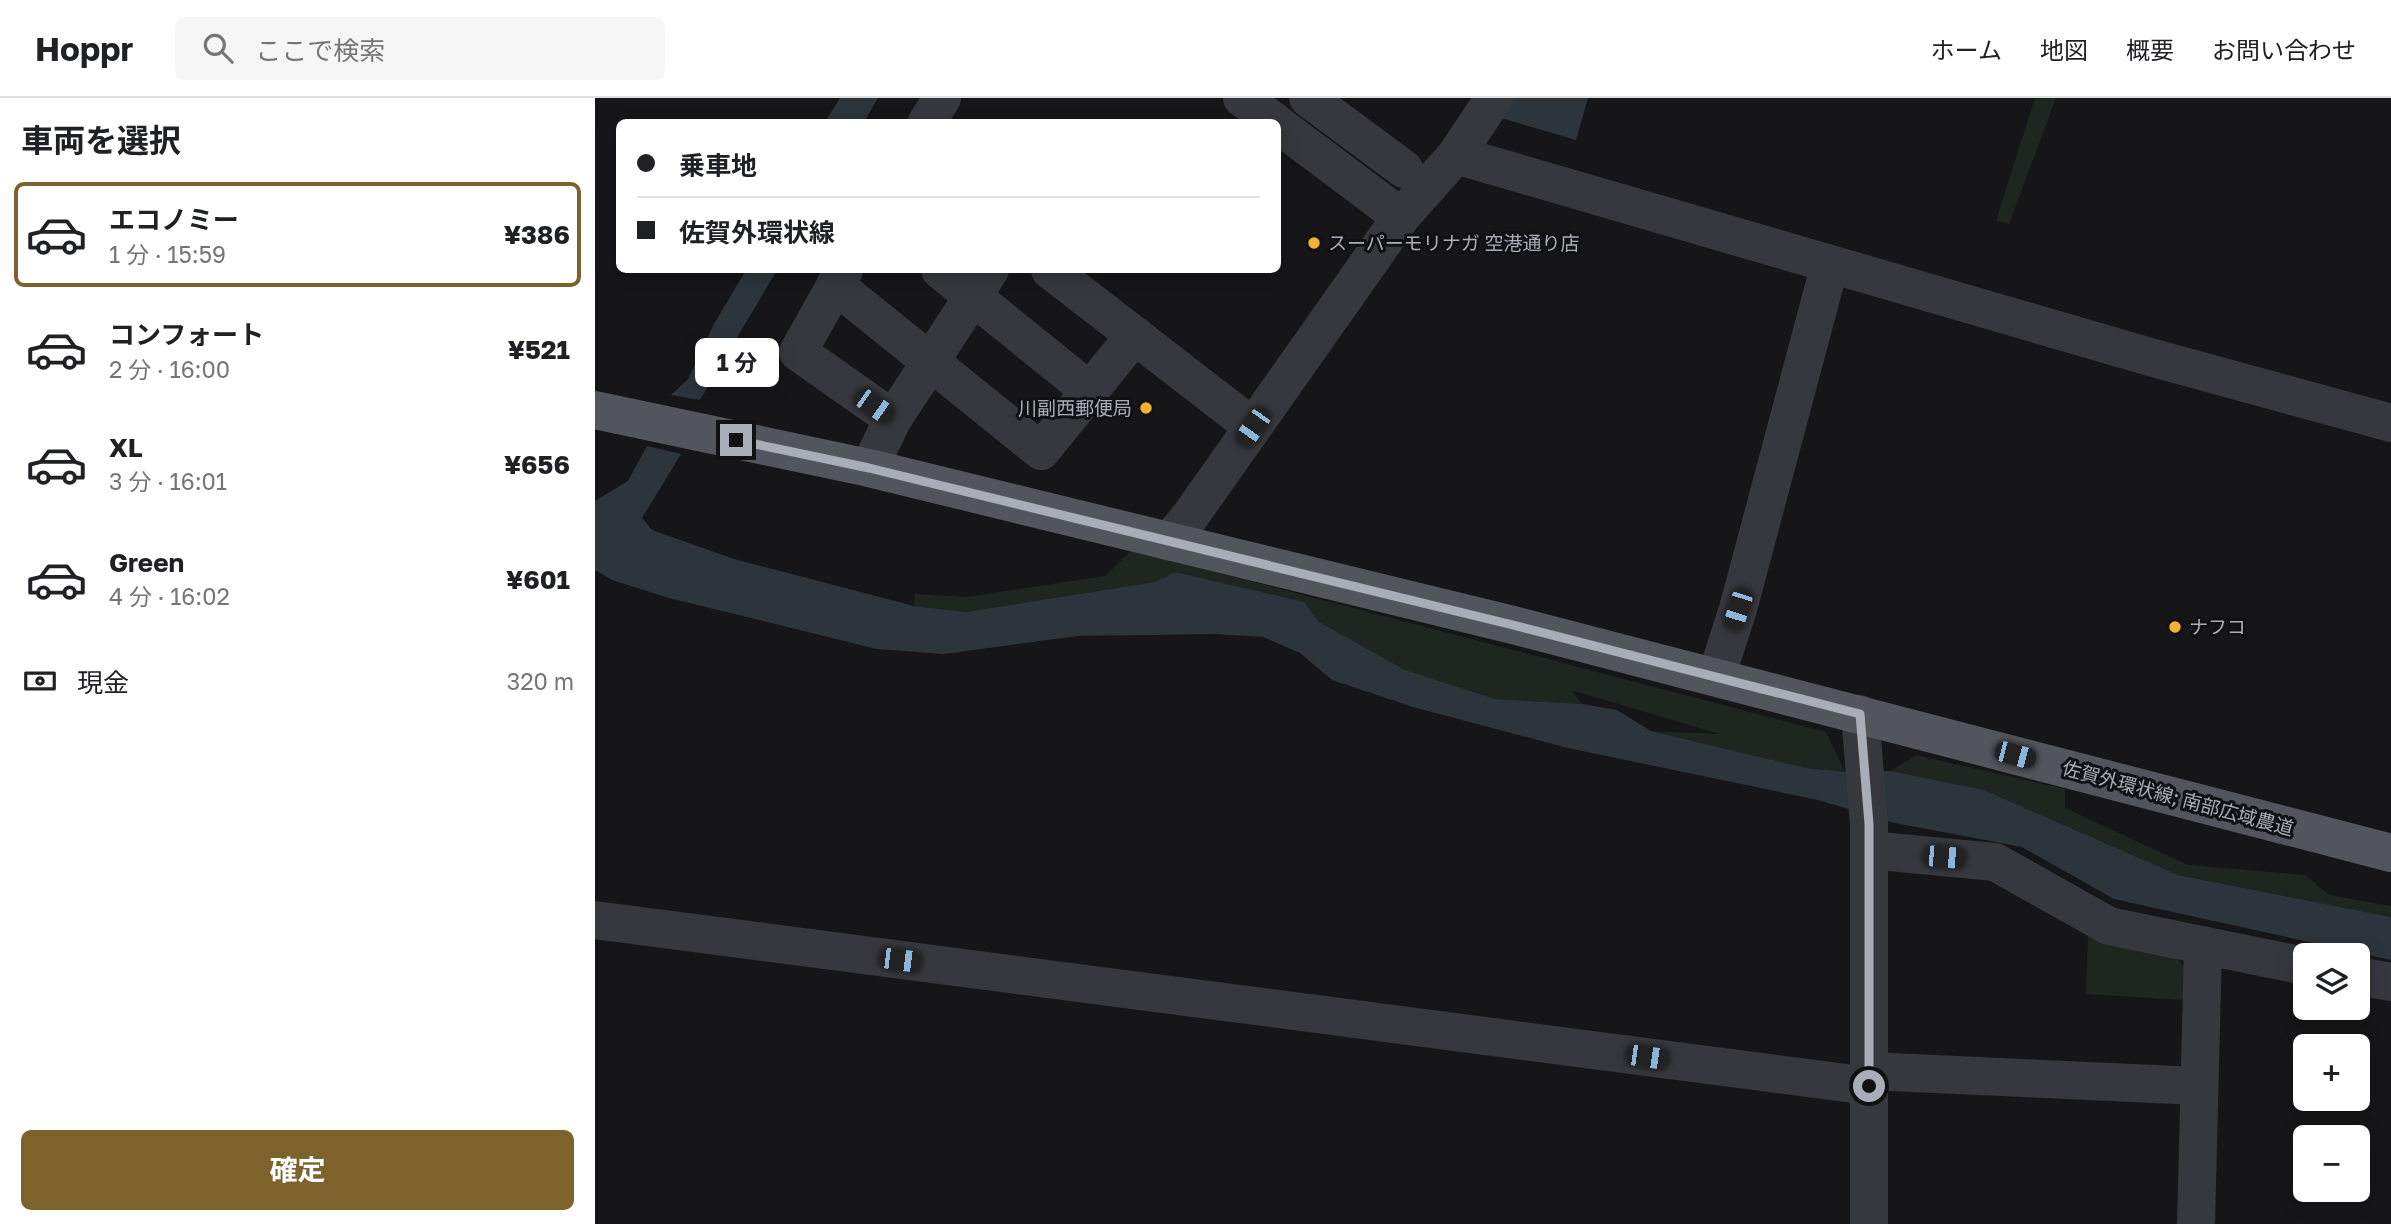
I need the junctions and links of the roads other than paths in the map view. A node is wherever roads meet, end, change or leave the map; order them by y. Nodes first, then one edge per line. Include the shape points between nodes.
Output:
1 (942, 98) edge
2 (1243, 98) edge
3 (1308, 98) edge
4 (1494, 98) edge
5 (929, 119) edge
6 (1271, 119) edge
7 (1281, 127) edge
8 (1455, 155) junction
9 (1404, 169) dead end
10 (1401, 217) junction
11 (1830, 264) junction
12 (950, 273) edge
13 (1054, 273) edge
14 (839, 277) edge
15 (982, 283) edge
16 (1135, 335) junction
17 (931, 363) junction
18 (1090, 391) junction
19 (595, 410) edge
20 (893, 419) junction
21 (2391, 423) edge
22 (1253, 427) junction
23 (869, 468) junction
24 (1169, 542) junction
25 (1716, 677) junction
26 (1860, 714) junction
27 (1869, 837) junction
28 (2391, 853) edge
29 (595, 920) edge
30 (2203, 947) junction
31 (2293, 964) edge
32 (2370, 978) edge
33 (2391, 982) edge
34 (1869, 1078) junction
35 (2199, 1086) junction
36 (1868, 1224) edge
37 (2196, 1224) edge

1 - 5 street
2 - 6 street
3 - 9 street
4 - 8 street
7 - 10 street
8 - 10 street
8 - 11 street
10 - 22 street
11 - 21 street
11 - 25 street
12 - 15 street
13 - 16 street
14 - 17 street
14 - 20 street via 798,352
15 - 17 street
15 - 18 street
16 - 18 street
16 - 22 street
17 - 18 street via 1041,451
17 - 20 street
19 - 23 main road, 佐賀外環状線; 南部広域農道
20 - 23 street
22 - 24 street
23 - 24 main road, 佐賀外環状線; 南部広域農道
24 - 25 main road, 佐賀外環状線; 南部広域農道
25 - 26 main road, 佐賀外環状線; 南部広域農道
26 - 27 street
26 - 28 main road, 佐賀外環状線; 南部広域農道
27 - 30 street via 1994,862 2109,926
27 - 34 street
29 - 34 street
30 - 31 street
30 - 35 street
32 - 33 street
34 - 35 street
34 - 36 street
35 - 37 street

